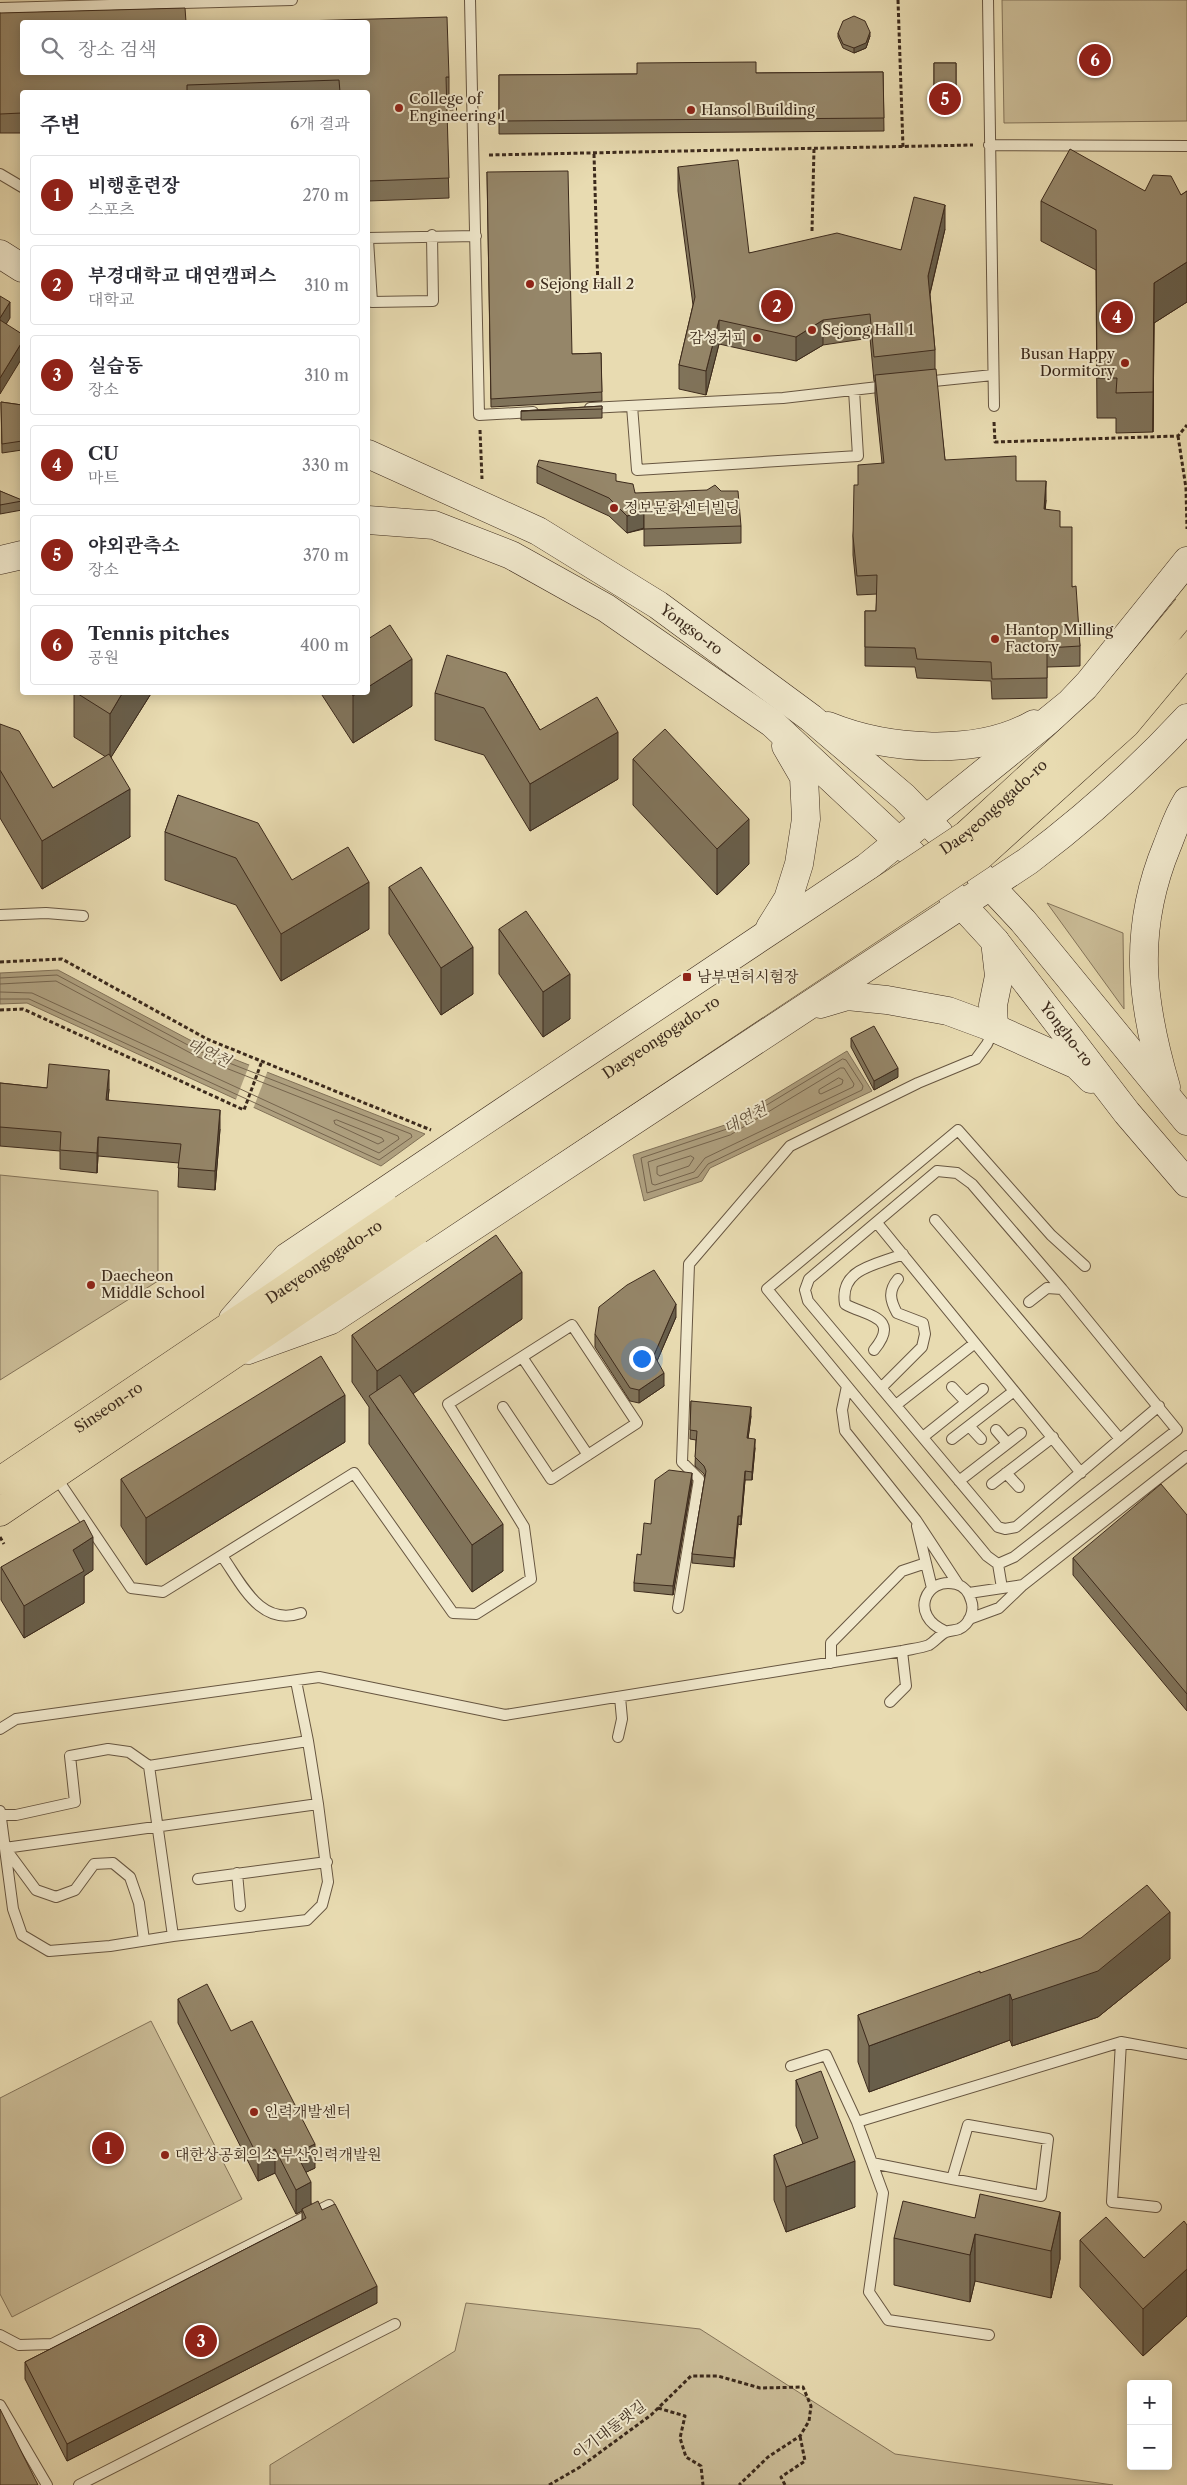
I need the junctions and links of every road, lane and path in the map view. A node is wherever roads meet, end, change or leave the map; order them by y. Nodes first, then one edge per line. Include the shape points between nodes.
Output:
1 (292, 0) edge
2 (470, 0) edge
3 (898, 0) edge
4 (988, 0) edge
5 (0, 8) edge
6 (471, 109) junction
7 (434, 110) edge
8 (989, 145) junction
9 (1187, 146) edge
10 (903, 147) junction
11 (814, 149) junction
12 (594, 154) junction
13 (473, 156) junction
14 (0, 174) edge
15 (20, 186) edge
16 (812, 231) dead end
17 (432, 235) junction
18 (476, 236) junction
19 (370, 239) edge
20 (0, 254) edge
21 (20, 267) edge
22 (370, 270) edge
23 (598, 290) dead end
24 (993, 375) junction
25 (854, 390) junction
26 (632, 406) junction
27 (994, 406) joint
28 (575, 409) edge
29 (546, 411) edge
30 (479, 415) junction
31 (1187, 425) edge
32 (1178, 436) junction
33 (370, 455) edge
34 (483, 505) junction
35 (370, 520) edge
36 (1187, 528) edge
37 (20, 555) edge
38 (0, 560) edge
39 (1187, 561) edge
40 (1187, 608) edge
41 (1187, 650) edge
42 (1070, 703) junction
43 (811, 718) junction
44 (1187, 718) edge
45 (772, 723) junction
46 (1187, 801) edge
47 (927, 821) junction
48 (900, 842) junction
49 (982, 876) junction
50 (953, 895) junction
51 (0, 915) edge
52 (83, 916) dead end
53 (762, 938) junction
54 (995, 941) junction
55 (0, 962) edge
56 (804, 1008) junction
57 (0, 1010) edge
58 (994, 1028) junction
59 (261, 1064) junction
60 (1169, 1098) junction
61 (1127, 1113) junction
62 (1187, 1121) edge
63 (459, 1142) junction
64 (1187, 1183) edge
65 (411, 1220) junction
66 (935, 1220) dead end
67 (877, 1223) junction
68 (903, 1254) junction
69 (1085, 1266) dead end
70 (898, 1279) dead end
71 (1062, 1289) junction
72 (1029, 1302) dead end
73 (975, 1343) junction
74 (226, 1345) junction
75 (874, 1350) dead end
76 (522, 1357) junction
77 (847, 1386) junction
78 (952, 1387) dead end
79 (881, 1388) junction
80 (983, 1389) dead end
81 (1014, 1391) junction
82 (966, 1402) junction
83 (896, 1405) junction
84 (1159, 1406) junction
85 (503, 1408) dead end
86 (969, 1426) junction
87 (996, 1430) dead end
88 (1021, 1432) dead end
89 (923, 1437) junction
90 (1053, 1437) junction
91 (952, 1439) dead end
92 (981, 1439) dead end
93 (1120, 1439) junction
94 (1007, 1444) junction
95 (588, 1455) junction
96 (1187, 1456) edge
97 (1006, 1473) junction
98 (1081, 1473) junction
99 (56, 1476) junction
100 (0, 1481) edge
101 (959, 1481) junction
102 (992, 1484) dead end
103 (1019, 1487) dead end
104 (0, 1512) edge
105 (916, 1520) junction
106 (0, 1537) edge
107 (4, 1544) dead end
108 (222, 1556) junction
109 (926, 1563) junction
110 (998, 1564) junction
111 (958, 1584) junction
112 (1024, 1585) junction
113 (932, 1588) junction
114 (1002, 1588) junction
115 (969, 1593) junction
116 (678, 1608) dead end
117 (301, 1613) dead end
118 (969, 1620) junction
119 (946, 1631) junction
120 (902, 1651) junction
121 (831, 1663) junction
122 (296, 1681) junction
123 (620, 1696) junction
124 (890, 1702) dead end
125 (0, 1730) edge
126 (618, 1737) dead end
127 (308, 1741) junction
128 (149, 1766) junction
129 (318, 1804) junction
130 (0, 1813) edge
131 (158, 1826) junction
132 (5, 1848) junction
133 (327, 1862) junction
134 (237, 1873) junction
135 (198, 1879) dead end
136 (240, 1906) dead end
137 (173, 1936) junction
138 (144, 1940) junction
139 (1120, 2042) junction
140 (1187, 2054) edge
141 (791, 2066) dead end
142 (857, 2122) junction
143 (872, 2163) junction
144 (952, 2179) junction
145 (329, 2205) edge
146 (1156, 2207) dead end
147 (395, 2324) dead end
148 (0, 2334) edge
149 (988, 2335) dead end
150 (0, 2406) edge
151 (657, 2408) junction
152 (800, 2436) junction
153 (47, 2485) edge
154 (79, 2485) edge
155 (549, 2485) edge
156 (703, 2485) edge
157 (739, 2485) edge
158 (785, 2485) edge

1 - 5 lane
2 - 6 lane
3 - 10 path
4 - 8 lane
6 - 7 path
6 - 13 lane
8 - 9 lane
8 - 10 path
8 - 24 lane
10 - 11 path
11 - 12 path
11 - 16 path
12 - 13 path
12 - 23 path
13 - 18 lane
14 - 15 lane
17 - 18 lane
17 - 19 lane
17 - 22 lane via 433,301 372,302
18 - 30 lane
20 - 21 main road
24 - 25 lane
24 - 27 lane
25 - 26 lane via 783,398
25 - 26 lane via 858,456 638,470
26 - 28 lane
27 - 32 path via 995,442
29 - 30 lane
30 - 34 path
31 - 32 path
32 - 36 path via 1186,488
33 - 34 main road, Yongso-ro
34 - 43 main road, Yongso-ro via 538,531 658,605
35 - 45 main road, Yongso-ro via 434,525 511,555 606,608
37 - 38 main road
39 - 42 main road
40 - 65 highway, Daeyeongogado-ro, bridge via 1105,707 966,835
41 - 65 highway, Daeyeongogado-ro, bridge via 1126,724 980,856
42 - 43 main road via 1021,731 980,742 945,746 897,745 852,736
42 - 47 main road
43 - 47 main road, Yongso-ro via 904,797
44 - 49 main road via 1151,757 1073,827 1028,861
45 - 48 main road, Yongso-ro
45 - 53 main road via 804,777 806,819 799,864 788,899
46 - 60 main road via 1154,877 1144,930 1142,970 1152,1038
47 - 48 main road
47 - 49 main road, Yongso-ro
48 - 50 main road, Yongso-ro
48 - 53 main road
49 - 50 main road
49 - 60 main road
50 - 54 main road, Yongho-ro
50 - 56 main road
51 - 52 lane via 46,913
53 - 63 main road
54 - 58 main road via 998,976 993,1005
54 - 61 main road, Yongho-ro
55 - 59 path via 62,959 207,1039
56 - 58 main road via 847,996 887,1000 948,1011
56 - 74 main road via 331,1320
57 - 59 path via 24,1009 244,1110
58 - 61 main road via 1077,1065
58 - 116 lane via 988,1044 976,1059 790,1146 689,1264 682,1462 699,1479
59 - 63 path
60 - 62 main road
61 - 64 main road, Yongho-ro
63 - 74 main road via 287,1257
65 - 74 highway, Daeyeongogado-ro
66 - 93 lane
67 - 68 lane
67 - 71 lane via 937,1171 957,1173 972,1184
67 - 79 lane via 809,1279 805,1290 808,1301
68 - 73 lane
68 - 75 lane via 858,1271 846,1282 845,1304 877,1317 884,1326 884,1334
69 - 77 lane via 1051,1235 958,1130 767,1289
70 - 79 lane via 891,1287 890,1300 897,1314 923,1323 925,1334 922,1347
71 - 72 lane via 1047,1288
71 - 84 lane
73 - 81 lane
73 - 83 lane
74 - 99 highway
74 - 100 highway, Sinseon-ro
76 - 95 lane
76 - 95 lane via 572,1325 637,1423
76 - 108 lane via 448,1404 524,1527 531,1579 476,1614 454,1614 354,1473
77 - 105 lane via 842,1410 845,1431
77 - 110 lane
78 - 82 lane
79 - 83 lane
80 - 82 lane
81 - 86 lane
81 - 90 lane
82 - 89 lane
83 - 89 lane
84 - 93 lane
84 - 110 lane via 1177,1430 1014,1557
85 - 95 lane via 551,1479
86 - 91 lane
86 - 92 lane
87 - 94 lane
88 - 94 lane
89 - 101 lane
90 - 97 lane
90 - 98 lane
93 - 98 lane
94 - 101 lane
96 - 112 lane
97 - 102 lane
97 - 103 lane
98 - 101 lane via 1016,1527 1005,1529 998,1527
99 - 104 highway
99 - 108 lane via 131,1588 163,1592
105 - 109 lane
105 - 111 lane
106 - 107 path
108 - 117 lane via 255,1603 271,1615 288,1617
109 - 113 lane
109 - 121 lane via 902,1571 831,1643
110 - 114 lane
111 - 113 lane via 944,1582
111 - 115 lane
112 - 114 lane
112 - 118 lane via 999,1608
113 - 119 lane via 924,1600 925,1614 932,1626
114 - 115 lane
115 - 118 lane via 973,1606
118 - 119 lane via 959,1629
119 - 120 lane via 929,1644
120 - 121 lane
120 - 124 lane via 906,1686
121 - 123 lane
122 - 123 lane via 320,1677 505,1715
122 - 125 lane via 16,1719
122 - 127 lane
123 - 126 lane via 622,1720
127 - 128 lane
127 - 129 lane
128 - 130 lane via 129,1752 108,1749 70,1756 74,1802 16,1815
128 - 131 lane
129 - 131 lane
129 - 133 lane
130 - 132 lane
131 - 132 lane
131 - 137 lane
132 - 138 lane via 13,1910 22,1935 49,1951
132 - 138 lane via 36,1890 56,1897 75,1890 94,1864 113,1863 130,1877 139,1903
133 - 134 lane
133 - 137 lane via 328,1882 322,1905 308,1920
134 - 135 lane
134 - 136 lane
137 - 138 lane
139 - 140 lane
139 - 142 lane
139 - 146 lane via 1112,2202
141 - 142 lane via 826,2055
142 - 143 lane
143 - 144 lane
143 - 149 lane via 883,2192 870,2292 888,2320
144 - 144 lane via 968,2125 1048,2139 1041,2196
145 - 148 lane via 52,2344 19,2345
147 - 154 lane
150 - 153 lane
151 - 152 path, 이기대둘랫길 via 691,2376 718,2376 760,2388 803,2387 811,2406 809,2421
151 - 155 path, 이기대둘랫길 via 580,2466
151 - 156 path via 686,2416 680,2438 686,2457 701,2466
152 - 157 path via 768,2457
152 - 158 path via 805,2461 781,2477

